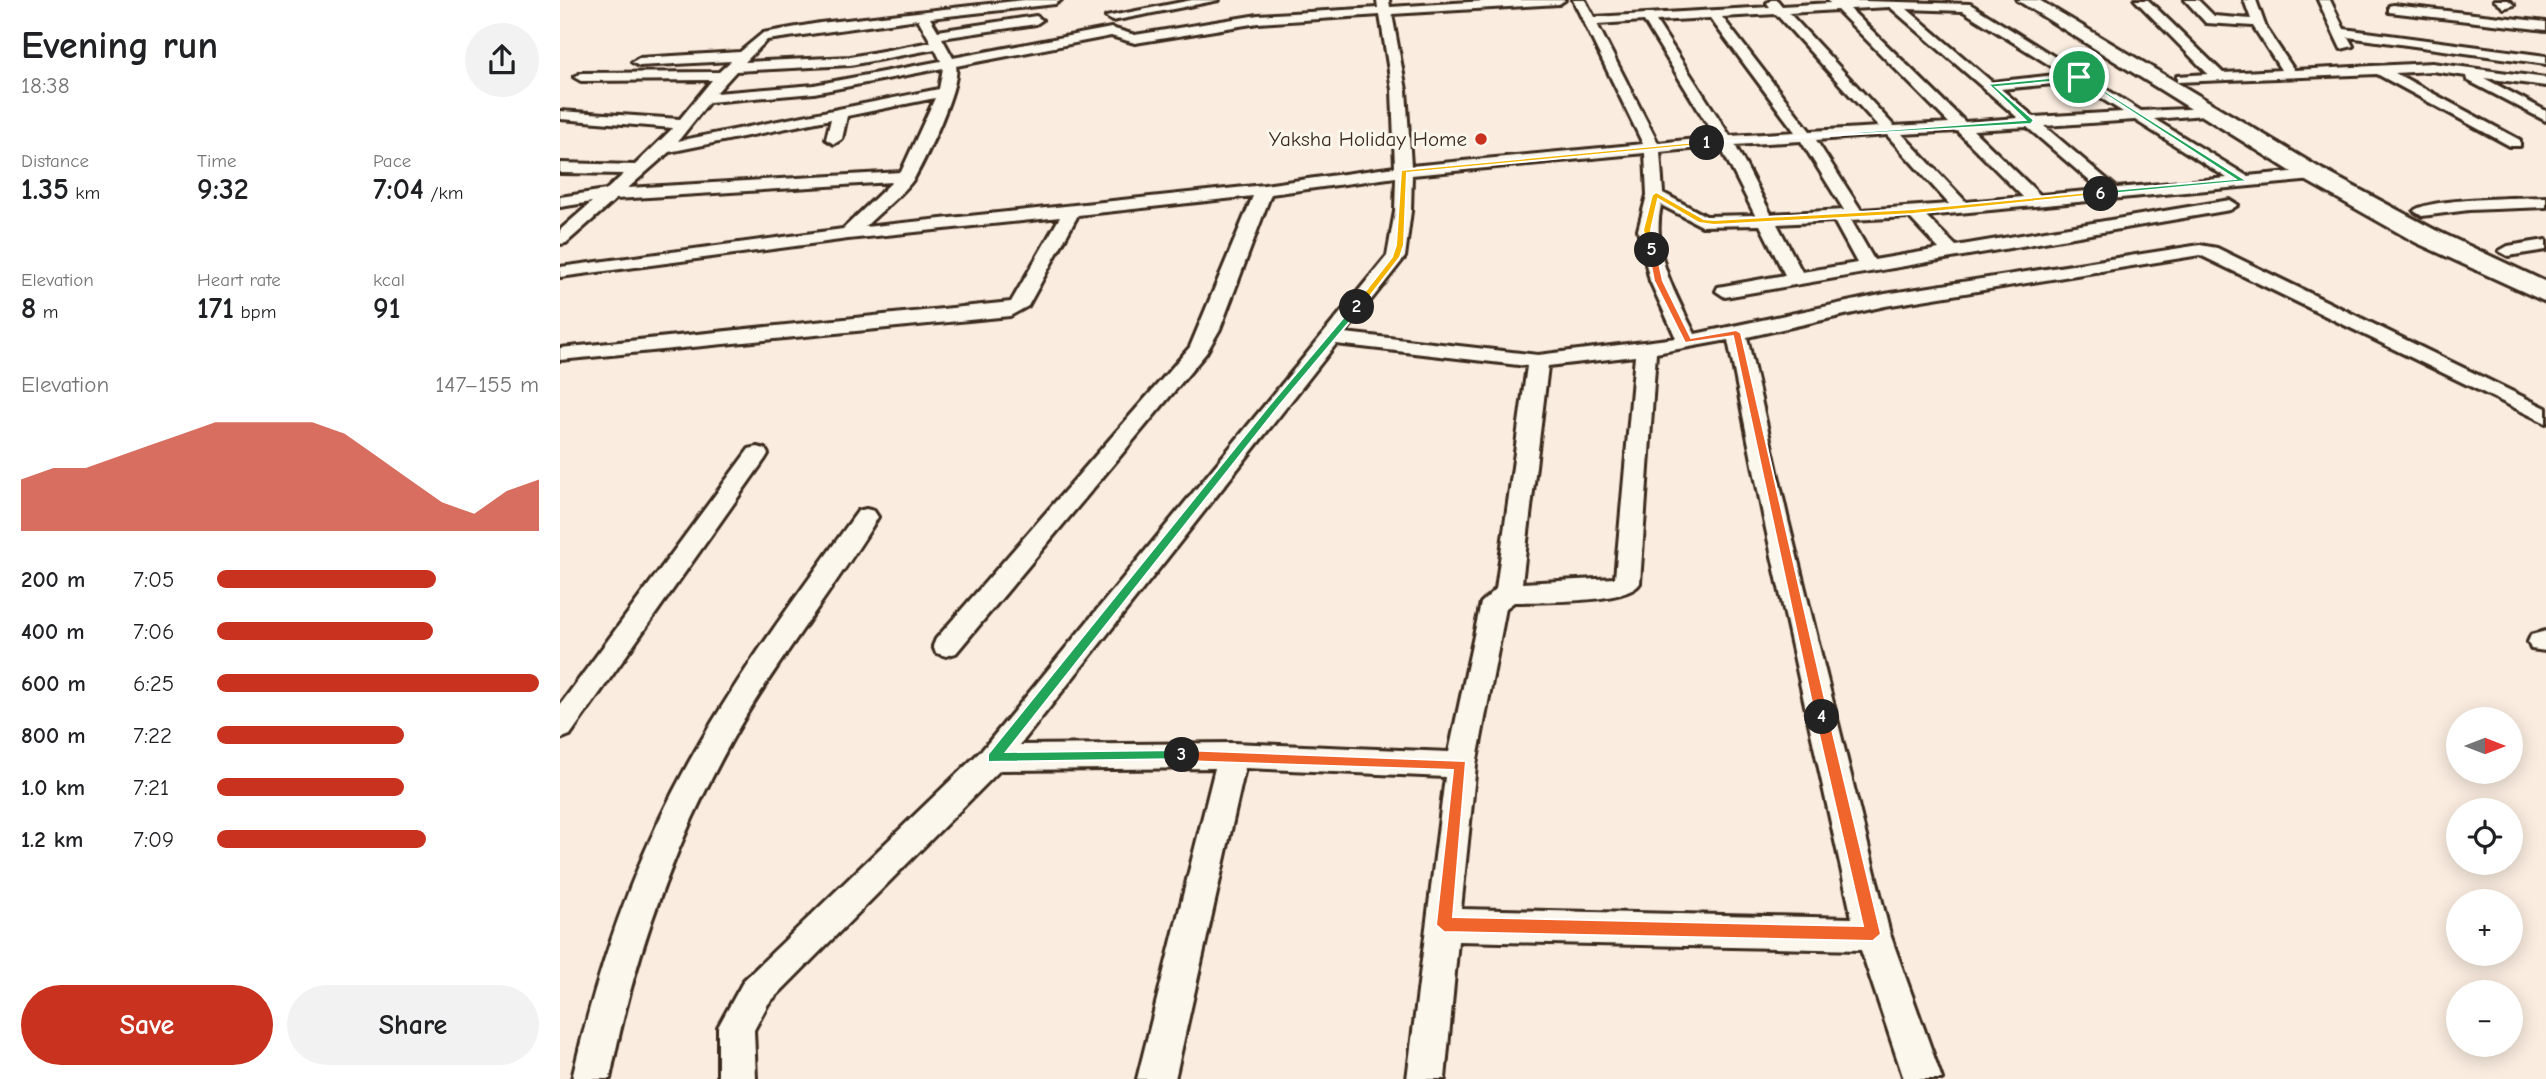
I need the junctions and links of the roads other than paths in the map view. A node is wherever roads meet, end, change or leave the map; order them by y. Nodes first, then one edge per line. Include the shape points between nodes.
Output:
1 (1055, 0) edge
2 (1111, 0) edge
3 (1213, 0) edge
4 (1559, 0) edge
5 (1578, 0) edge
6 (2026, 0) edge
7 (2059, 0) edge
8 (2141, 0) edge
9 (2191, 0) edge
10 (2250, 0) edge
11 (2323, 0) edge
12 (2500, 0) edge
13 (1891, 1) edge
14 (2483, 2) dead end
15 (1837, 3) edge
16 (1962, 3) edge
17 (1384, 4) edge
18 (1775, 5) edge
19 (2393, 9) dead end
20 (922, 15) junction
21 (1714, 15) junction
22 (1112, 17) junction
23 (1648, 17) junction
24 (1036, 20) dead end
25 (1588, 21) junction
26 (2258, 23) junction
27 (1387, 24) junction
28 (2543, 26) edge
29 (1333, 29) dead end
30 (1114, 32) junction
31 (2340, 32) junction
32 (936, 41) junction
33 (743, 56) junction
34 (2546, 60) edge
35 (948, 61) junction
36 (603, 64) dead end
37 (2378, 69) junction
38 (2358, 70) junction
39 (2460, 70) junction
40 (728, 72) junction
41 (2290, 73) junction
42 (582, 77) dead end
43 (2079, 77) junction
44 (2219, 77) junction
45 (2182, 79) junction
46 (2525, 79) junction
47 (2546, 82) edge
48 (1991, 86) junction
49 (2546, 90) edge
50 (945, 92) junction
51 (708, 98) junction
52 (2205, 111) junction
53 (840, 114) junction
54 (2139, 114) junction
55 (560, 115) edge
56 (2546, 117) edge
57 (2031, 121) junction
58 (683, 124) junction
59 (1962, 126) junction
60 (1894, 132) junction
61 (1806, 136) junction
62 (834, 139) dead end
63 (1725, 141) junction
64 (2515, 143) dead end
65 (1652, 147) junction
66 (664, 148) junction
67 (560, 168) edge
68 (638, 170) junction
69 (1404, 171) junction
70 (2314, 175) junction
71 (907, 176) junction
72 (2243, 181) junction
73 (1264, 190) junction
74 (2113, 193) junction
75 (612, 194) junction
76 (1656, 195) junction
77 (2035, 200) junction
78 (560, 202) edge
79 (2546, 202) edge
80 (1995, 204) junction
81 (2230, 205) dead end
82 (1961, 207) junction
83 (2422, 211) junction
84 (1071, 212) junction
85 (1913, 212) junction
86 (1847, 214) junction
87 (1765, 218) junction
88 (848, 234) junction
89 (560, 239) edge
90 (2031, 239) junction
91 (2546, 245) edge
92 (2508, 251) junction
93 (1952, 252) junction
94 (1868, 266) junction
95 (2546, 267) edge
96 (560, 272) edge
97 (1796, 278) junction
98 (1725, 291) dead end
99 (2546, 293) edge
100 (1736, 333) junction
101 (1332, 338) junction
102 (1688, 341) junction
103 (1646, 349) junction
104 (560, 354) edge
105 (1538, 361) junction
106 (2546, 416) edge
107 (757, 454) dead end
108 (866, 517) dead end
109 (1508, 593) junction
110 (946, 646) dead end
111 (560, 727) edge
112 (1233, 755) junction
113 (993, 758) junction
114 (1461, 765) junction
115 (1444, 925) junction
116 (1873, 934) junction
117 (591, 1079) edge
118 (737, 1079) edge
119 (1156, 1079) edge
120 (1426, 1079) edge
121 (1923, 1079) edge

1 - 20 street
2 - 22 street
3 - 22 street
4 - 17 street
5 - 25 street
6 - 52 highway
7 - 45 highway
8 - 44 street
9 - 26 street via 2210,20
10 - 26 street
11 - 31 street
12 - 14 street via 2508,5
13 - 15 street
13 - 16 street
13 - 48 street
15 - 18 street
15 - 59 street
16 - 43 street
17 - 27 street
17 - 30 street via 1135,39
18 - 21 street
18 - 60 street
19 - 28 street
20 - 32 street
20 - 33 street via 767,36
21 - 23 street
21 - 61 street
22 - 30 street
23 - 25 street
23 - 63 street
24 - 32 street
25 - 65 street
26 - 41 street
27 - 29 street
27 - 69 street
30 - 35 street
31 - 34 street
31 - 38 street
32 - 35 street
32 - 40 street via 850,61
33 - 36 street
33 - 40 street
35 - 50 street via 951,73
35 - 51 street via 814,89
37 - 38 street
37 - 39 street
37 - 64 street
38 - 41 street
39 - 46 street
39 - 56 street
40 - 42 street
40 - 51 street
41 - 44 street
43 - 48 street
43 - 54 street
44 - 45 street
45 - 83 highway
46 - 47 street
46 - 49 street
48 - 57 street
50 - 53 street
50 - 71 street
51 - 58 street
52 - 54 street
52 - 70 highway
53 - 62 street
53 - 66 street
54 - 57 street
54 - 72 street
55 - 58 street
57 - 59 street
57 - 74 street
58 - 66 street
59 - 60 street
59 - 77 street
60 - 61 street
60 - 82 street
61 - 63 street
61 - 86 street
63 - 65 street
63 - 87 street
65 - 69 street
65 - 76 street
66 - 68 street
67 - 68 street
68 - 75 street
69 - 73 street
69 - 101 street via 1396,257
70 - 72 street
70 - 99 highway via 2425,236
71 - 75 street
71 - 88 street
72 - 74 street
73 - 84 street
73 - 110 street via 1199,349
74 - 77 street
75 - 78 street
75 - 89 street
76 - 87 street via 1707,222
76 - 102 street via 1647,230 1659,281
77 - 80 street
79 - 83 street
80 - 82 street
80 - 90 street
81 - 90 street
82 - 85 street
83 - 92 highway
84 - 88 street
84 - 104 street via 1018,306 1010,310
85 - 86 street
85 - 93 street
86 - 87 street
86 - 94 street
87 - 97 street
88 - 96 street
90 - 93 street
91 - 92 street
92 - 95 highway
93 - 94 street
94 - 97 street
97 - 98 street
100 - 102 street
100 - 106 street via 1885,300 2206,251
100 - 116 street
101 - 105 street
101 - 113 street
102 - 103 street
103 - 105 street
103 - 109 street via 1628,583
105 - 109 street
107 - 111 street
108 - 117 street via 746,690 693,783 625,946 606,1004
109 - 114 street via 1494,603
112 - 113 street
112 - 114 street
112 - 119 street
113 - 118 street via 756,992 736,1027
114 - 115 street
115 - 116 street
115 - 120 street
116 - 121 street

